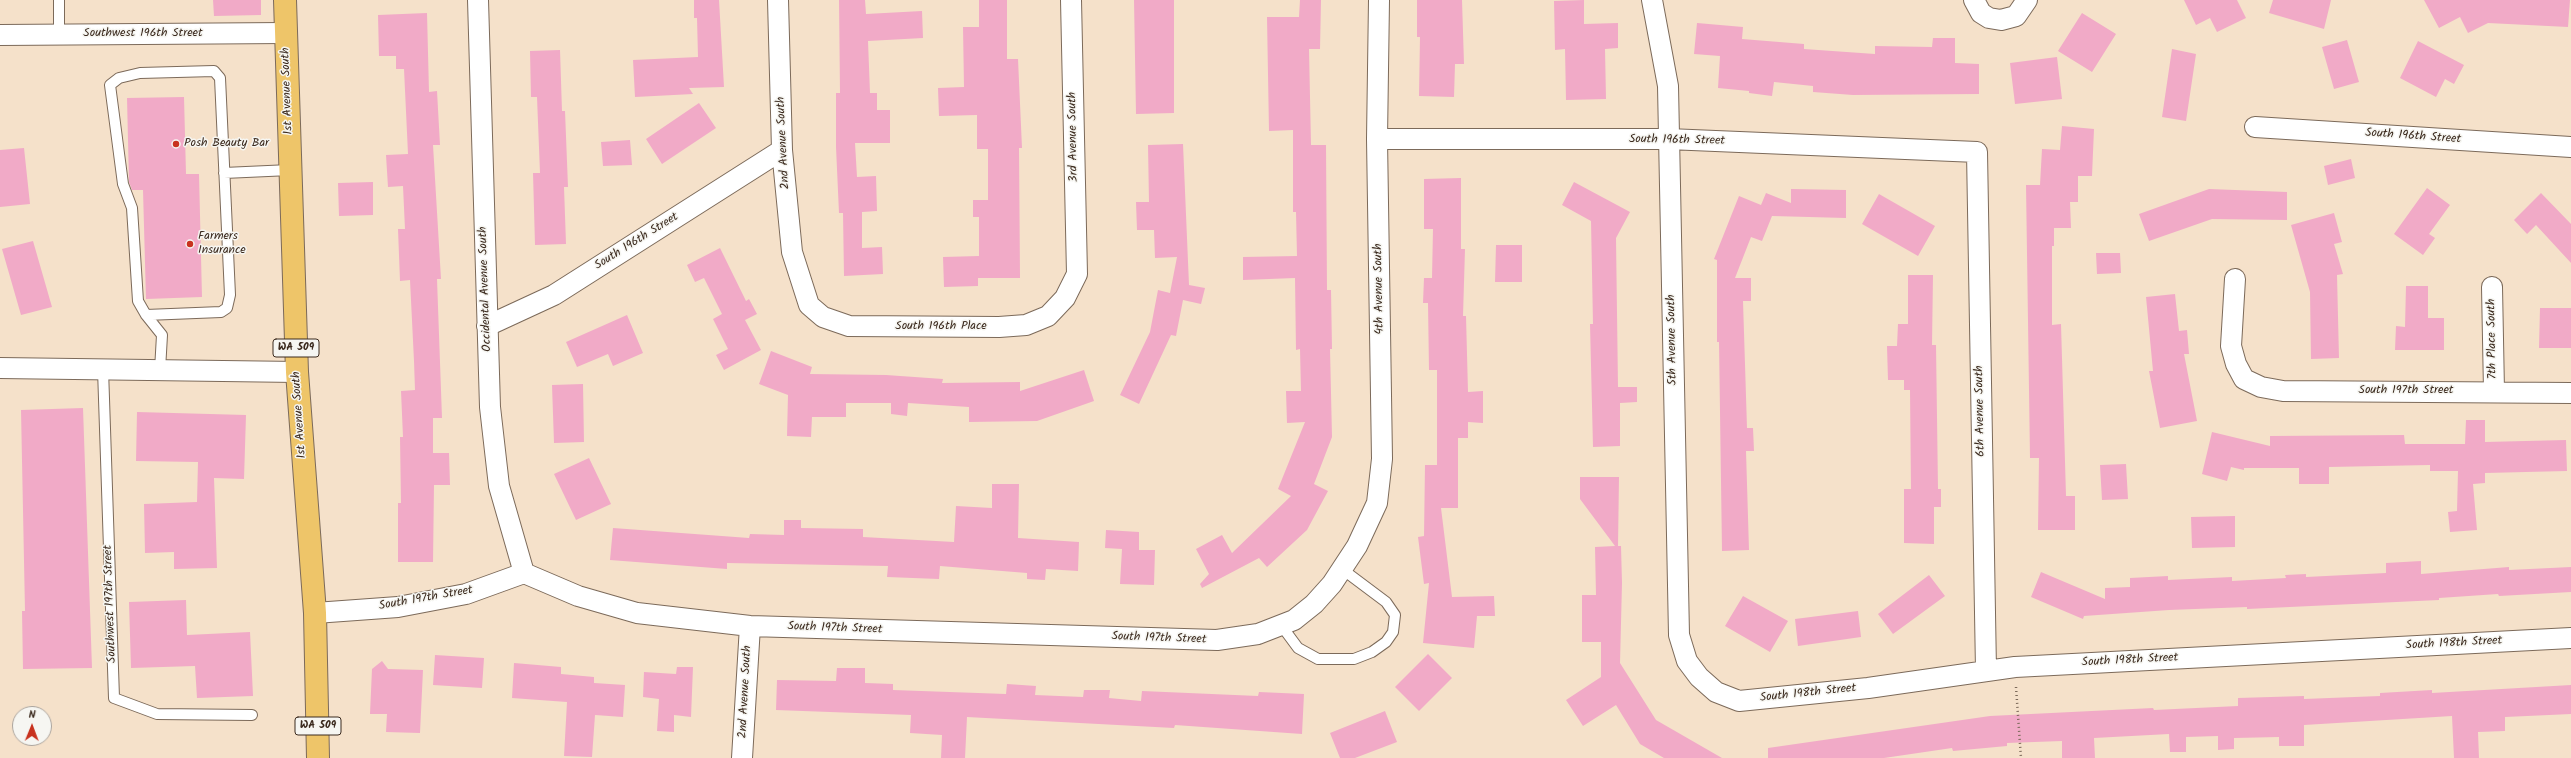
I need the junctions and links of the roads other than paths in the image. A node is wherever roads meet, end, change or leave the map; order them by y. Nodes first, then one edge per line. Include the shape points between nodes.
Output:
1 (59, 0) edge
2 (285, 0) edge
3 (478, 0) edge
4 (778, 0) edge
5 (1071, 0) edge
6 (1378, 0) edge
7 (1652, 0) edge
8 (1974, 0) edge
9 (2027, 0) edge
10 (286, 32) junction
11 (59, 34) junction
12 (0, 35) edge
13 (2254, 127) dead end
14 (1377, 139) junction
15 (1668, 139) junction
16 (2571, 147) edge
17 (782, 150) junction
18 (1977, 152) joint
19 (290, 170) junction
20 (224, 173) junction
21 (1077, 274) joint
22 (2235, 280) dead end
23 (801, 284) joint
24 (2492, 287) dead end
25 (146, 316) junction
26 (487, 326) junction
27 (0, 368) edge
28 (104, 369) junction
29 (160, 370) junction
30 (297, 372) junction
31 (2494, 391) junction
32 (2571, 393) edge
33 (1342, 569) junction
34 (524, 573) junction
35 (315, 613) junction
36 (1281, 625) junction
37 (750, 626) junction
38 (2571, 638) edge
39 (1986, 670) junction
40 (1699, 677) joint
41 (252, 715) dead end
42 (318, 758) edge
43 (742, 758) edge

1 - 11 lane
2 - 10 main road, 1st Avenue South / WA 509
3 - 26 street, Occidental Avenue South
4 - 17 street, 2nd Avenue South
5 - 21 street, 3rd Avenue South
6 - 14 street, 4th Avenue South
7 - 15 street, 5th Avenue South via 1668,86
8 - 9 street via 1981,13 1989,18 2001,20 2016,16
10 - 11 street, Southwest 196th Street
10 - 19 main road, 1st Avenue South / WA 509
11 - 12 street, Southwest 196th Street
13 - 16 street, South 196th Street
14 - 15 street, South 196th Street
14 - 33 street, 4th Avenue South via 1382,459 1377,503 1357,546
15 - 18 street, South 196th Street
15 - 40 street, 5th Avenue South via 1680,636 1687,661
17 - 23 street, 2nd Avenue South via 792,252
17 - 26 street, South 196th Street via 554,295
18 - 39 street, 6th Avenue South
19 - 20 lane
19 - 30 main road, 1st Avenue South / WA 509
20 - 25 lane via 230,295 227,308 221,312
20 - 25 lane via 220,78 214,71 140,73 118,78 110,85 123,184 132,208 138,301
21 - 23 street, South 196th Place via 1065,298 1048,316 1026,325 999,327 849,326 823,317 809,305
22 - 31 street, South 197th Street via 2232,346 2236,364 2244,379 2261,387 2283,391
24 - 31 street, 7th Place South
25 - 29 lane via 162,335
26 - 34 street, Occidental Avenue South via 490,407 499,486
27 - 28 street
28 - 29 street
28 - 41 lane, Southwest 197th Street via 114,698 157,714
29 - 30 street
30 - 35 main road, 1st Avenue South / WA 509
31 - 32 street, South 197th Street
33 - 36 street, South 197th Street via 1314,604 1294,620
33 - 36 lane via 1386,602 1395,615 1393,632 1386,642 1372,652 1354,659 1318,659 1298,648
34 - 35 street, South 197th Street via 466,594 413,604
34 - 37 street, South 197th Street via 578,596 637,613
35 - 42 main road, 1st Avenue South / WA 509
36 - 37 street, South 197th Street via 1258,634 1217,640
37 - 43 street, 2nd Avenue South
38 - 39 street, South 198th Street
39 - 40 street, South 198th Street via 1868,688 1739,701 1716,692

